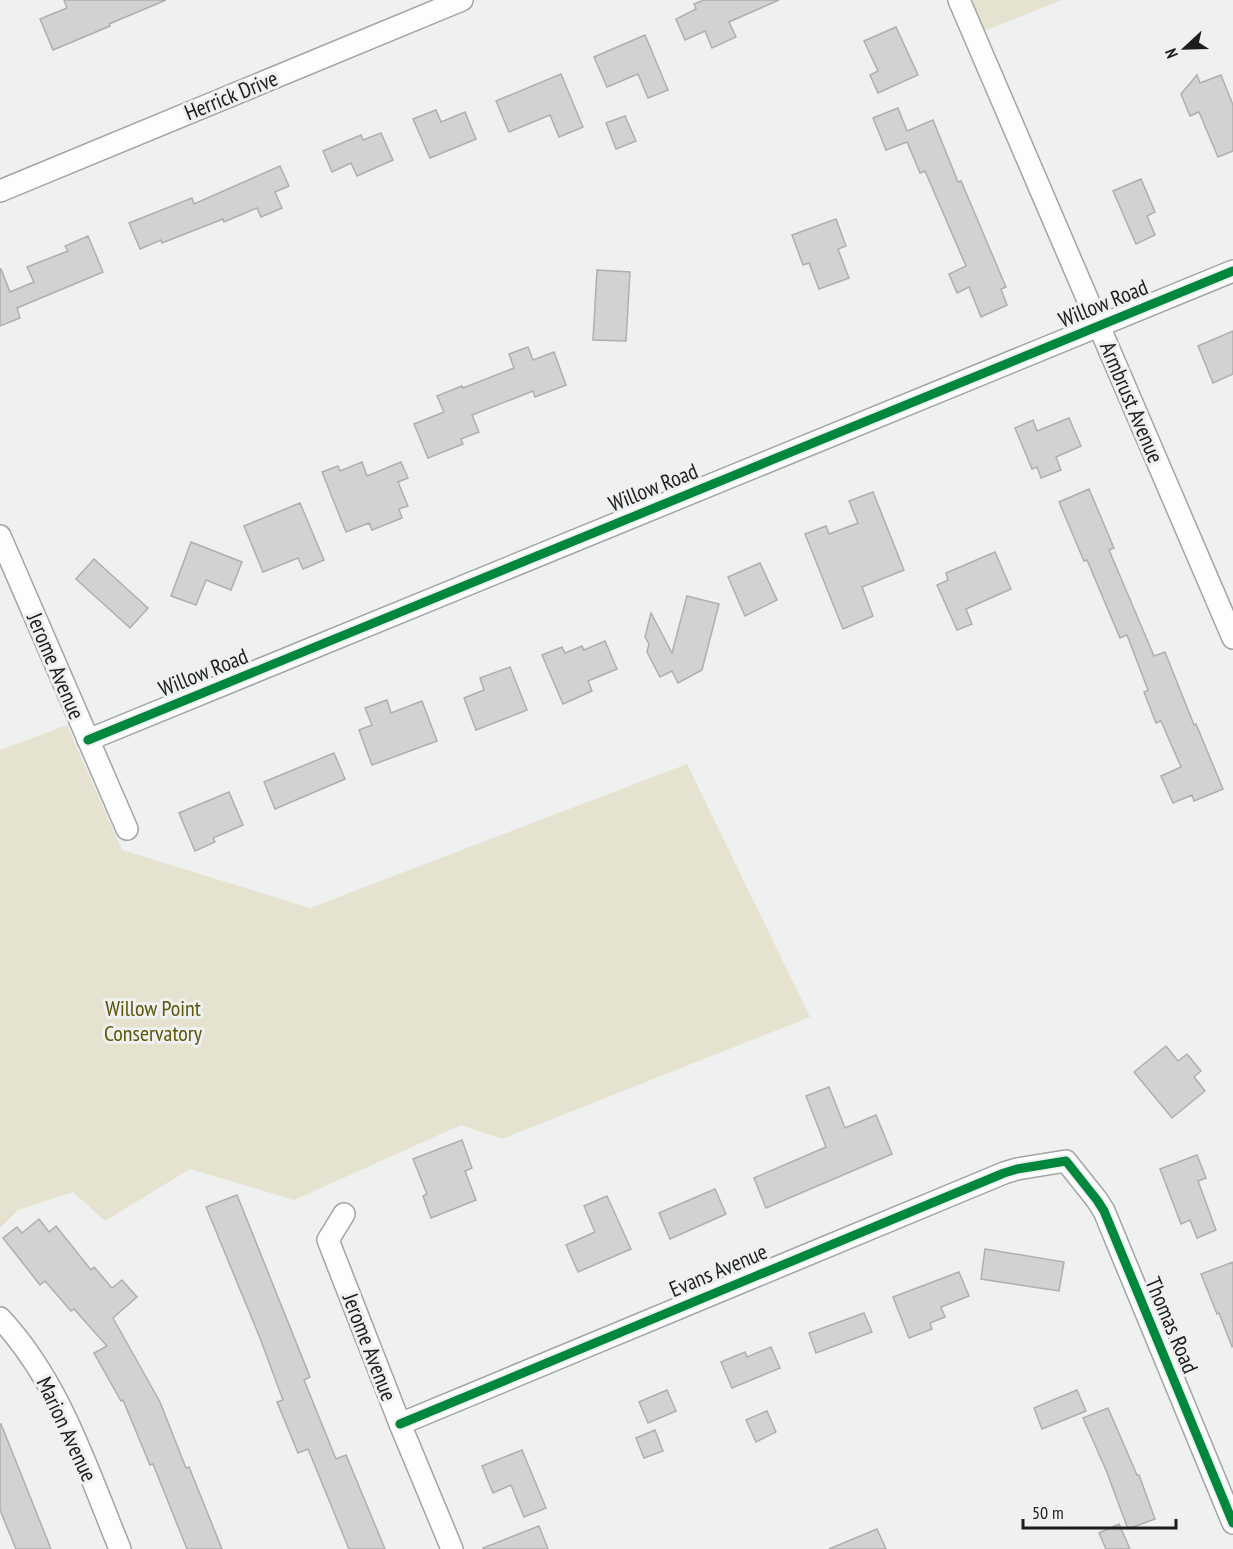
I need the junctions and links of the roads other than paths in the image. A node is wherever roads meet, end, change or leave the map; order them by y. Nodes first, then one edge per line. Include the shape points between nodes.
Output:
1 (462, 0) edge
2 (959, 0) edge
3 (0, 191) edge
4 (1233, 271) edge
5 (1099, 326) junction
6 (0, 536) edge
7 (1233, 638) edge
8 (88, 740) junction
9 (127, 829) dead end
10 (1054, 1163) joint
11 (344, 1214) dead end
12 (0, 1318) edge
13 (400, 1424) junction
14 (1233, 1523) edge
15 (120, 1549) edge
16 (452, 1549) edge

1 - 3 street, Herrick Drive
2 - 5 street, Armbrust Avenue
4 - 5 street, Willow Road
5 - 7 street, Armbrust Avenue
5 - 8 street, Willow Road
6 - 8 street, Jerome Avenue
8 - 9 street, Jerome Avenue
10 - 13 street, Evans Avenue via 1004,1173
10 - 14 street, Thomas Road via 1066,1161 1104,1211
11 - 13 street, Jerome Avenue via 328,1240
12 - 15 street, Marion Avenue via 48,1382
13 - 16 street, Jerome Avenue

